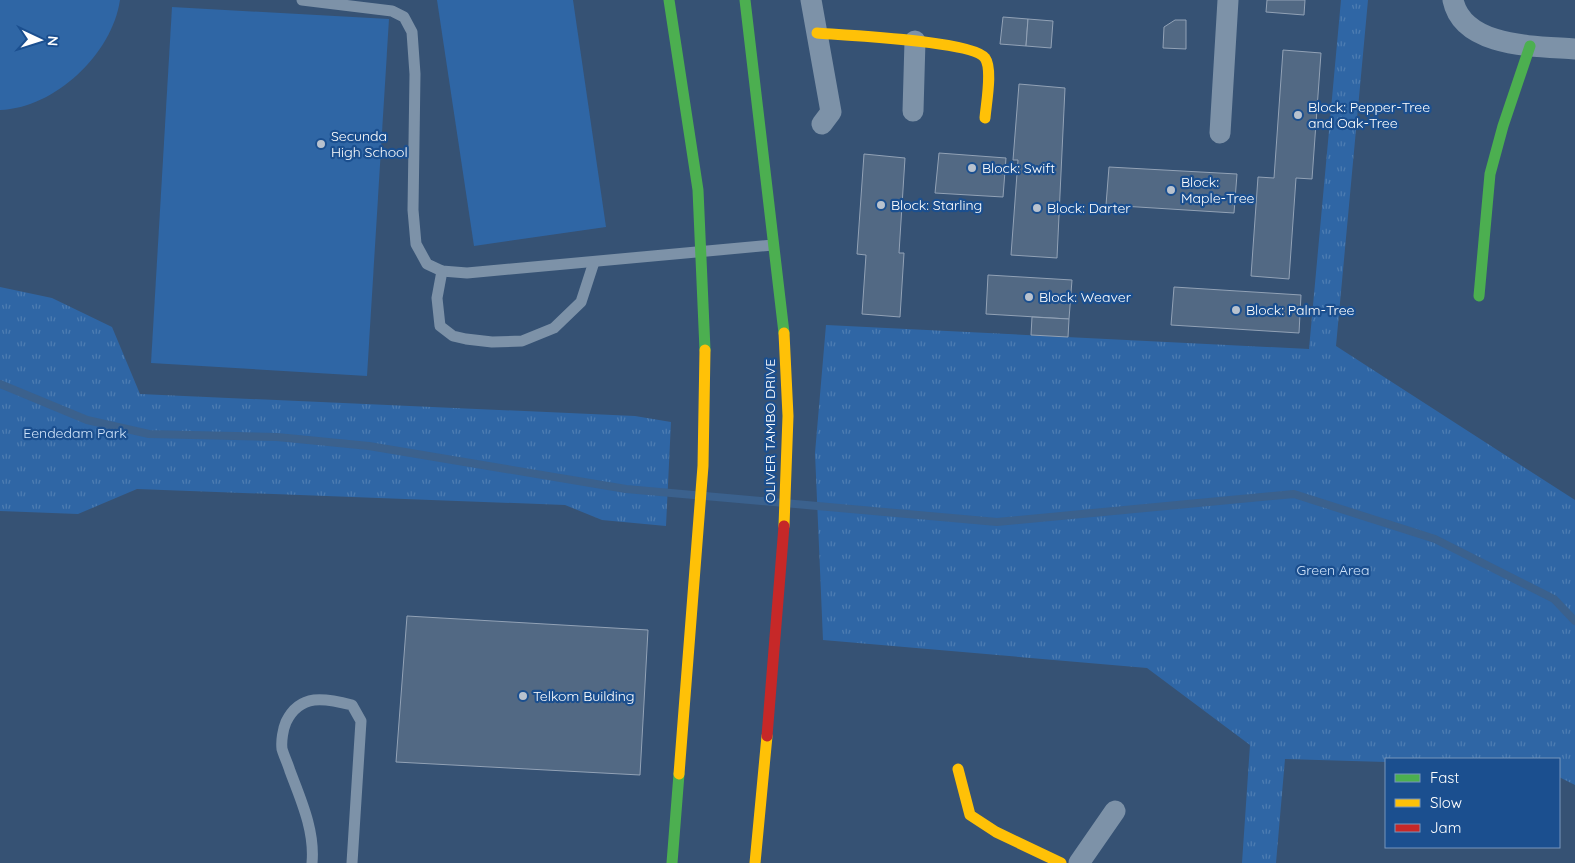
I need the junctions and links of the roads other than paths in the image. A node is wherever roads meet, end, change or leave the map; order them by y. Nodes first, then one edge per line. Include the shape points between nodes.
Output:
1 (302, 0) edge
2 (669, 0) edge
3 (745, 0) edge
4 (811, 0) edge
5 (1228, 0) edge
6 (1453, 0) edge
7 (817, 33) junction
8 (915, 41) junction
9 (1530, 46) junction
10 (1575, 49) edge
11 (913, 111) dead end
12 (985, 118) dead end
13 (822, 124) dead end
14 (1220, 133) dead end
15 (773, 244) junction
16 (702, 251) junction
17 (594, 262) junction
18 (442, 271) junction
19 (1479, 296) dead end
20 (958, 769) dead end
21 (1115, 811) dead end
22 (312, 863) edge
23 (352, 863) edge
24 (672, 863) edge
25 (755, 863) edge
26 (1061, 863) edge
27 (1079, 863) edge

1 - 18 lane via 392,11 404,17 412,32 416,244 426,264
2 - 16 street via 698,190
3 - 15 street, OLIVER TAMBO DRIVE
4 - 7 street
5 - 14 street
6 - 9 street via 1466,25 1481,35
7 - 8 street
7 - 13 street via 831,112
8 - 11 street
8 - 12 street via 964,47 985,57 990,73
9 - 10 street
9 - 19 street via 1490,174
15 - 16 lane
15 - 25 street, OLIVER TAMBO DRIVE via 785,342 787,482
16 - 17 lane
16 - 24 street via 703,466
17 - 18 lane via 501,271
17 - 18 lane via 581,302 554,328 522,341 466,339 452,336 440,326 437,298
20 - 26 street via 970,814 996,832
21 - 27 street
22 - 23 lane via 314,849 307,817 282,748 284,727 292,709 307,701 330,699 352,705 361,721

